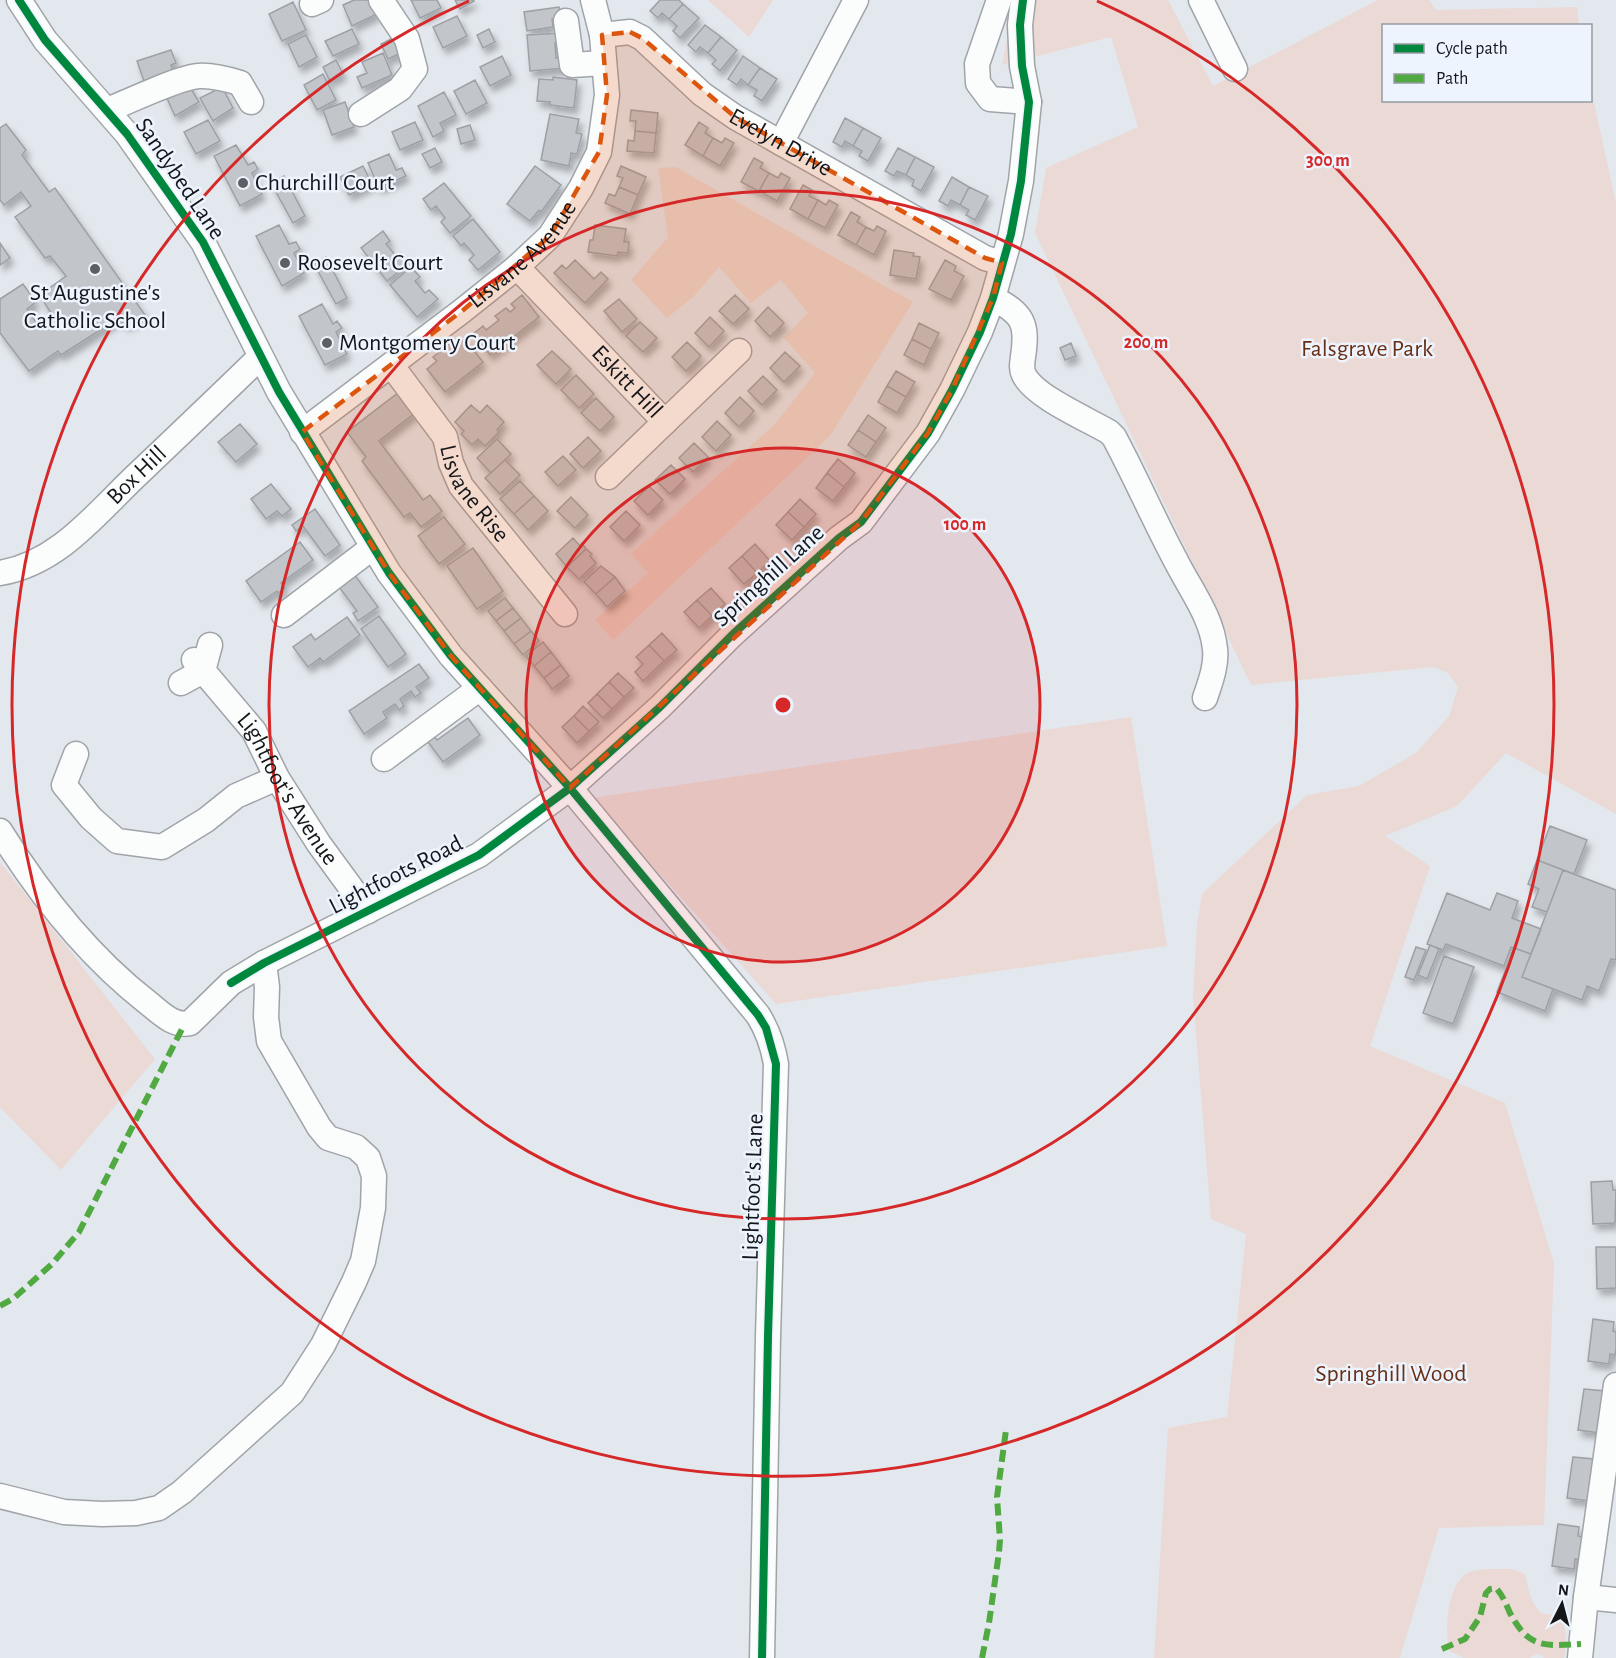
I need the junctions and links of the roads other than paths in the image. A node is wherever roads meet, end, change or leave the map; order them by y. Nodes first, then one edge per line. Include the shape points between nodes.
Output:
1 (19, 0) edge
2 (381, 0) edge
3 (593, 0) edge
4 (856, 0) edge
5 (999, 0) edge
6 (1023, 0) edge
7 (1202, 0) edge
8 (566, 21) dead end
9 (602, 35) junction
10 (604, 63) junction
11 (1236, 69) dead end
12 (251, 102) dead end
13 (1029, 102) junction
14 (107, 110) junction
15 (361, 114) dead end
16 (781, 143) junction
17 (1002, 263) junction
18 (518, 267) junction
19 (993, 298) junction
20 (739, 351) dead end
21 (260, 357) junction
22 (392, 366) junction
23 (665, 422) junction
24 (302, 432) junction
25 (608, 477) dead end
26 (373, 547) junction
27 (0, 573) edge
28 (565, 614) dead end
29 (284, 615) dead end
30 (181, 683) dead end
31 (480, 688) junction
32 (1205, 698) dead end
33 (75, 754) dead end
34 (384, 759) dead end
35 (278, 778) junction
36 (570, 788) junction
37 (0, 831) edge
38 (368, 911) junction
39 (264, 963) junction
40 (1616, 1385) edge
41 (0, 1496) edge
42 (1586, 1597) junction
43 (1616, 1600) edge
44 (762, 1658) edge
45 (1580, 1658) edge

1 - 14 street, Sandybed Lane via 45,40
2 - 15 street via 407,39 415,69 400,89
3 - 9 street
4 - 16 street
5 - 13 street via 977,64 978,83 990,99
6 - 13 street, Springhill Lane via 1022,66
7 - 11 street
8 - 10 street via 572,65
9 - 10 street, Lisvane Avenue
9 - 16 street, Evelyn Drive via 630,32 642,38 702,94
10 - 18 street, Lisvane Avenue via 607,94 599,152 550,236
12 - 14 street via 240,83 197,76
13 - 17 street, Springhill Lane via 1021,181
14 - 21 street, Sandybed Lane via 203,242
16 - 17 street, Evelyn Drive via 986,258
17 - 19 street, Springhill Lane
18 - 22 street, Lisvane Avenue
18 - 23 street, Eskitt Hill
19 - 32 street via 1014,311 1024,324 1022,367 1034,389 1109,432 1139,484 1208,620 1216,656
19 - 36 street, Springhill Lane via 928,434 861,522 732,635
20 - 23 street, Eskitt Hill
21 - 24 street, Sandybed Lane
21 - 27 street, Box Hill via 80,532 44,557
22 - 24 street, Lisvane Avenue
22 - 28 street, Lisvane Rise via 445,437 461,486 527,553
23 - 25 street
24 - 26 street, Sandybed Lane
26 - 29 street
26 - 31 street via 451,656
30 - 35 street, Lightfoot's Avenue via 202,659 254,731
31 - 34 street
31 - 36 street
33 - 35 street via 64,785 91,818 117,841 162,847 236,796
35 - 38 street, Lightfoot's Avenue via 319,844
36 - 38 street, Lightfoots Road via 479,855
36 - 44 street, Lightfoot's Lane via 758,1015 772,1043 776,1075
37 - 39 street, Lightfoots Road via 76,936 122,983 173,1022 190,1023 231,983
38 - 39 street, Lightfoots Road
39 - 41 street via 269,1041 319,1127 328,1138 363,1152 374,1176 373,1208 363,1261 323,1345 292,1393 159,1508 136,1513 64,1512
40 - 42 street
42 - 43 street
42 - 45 street

